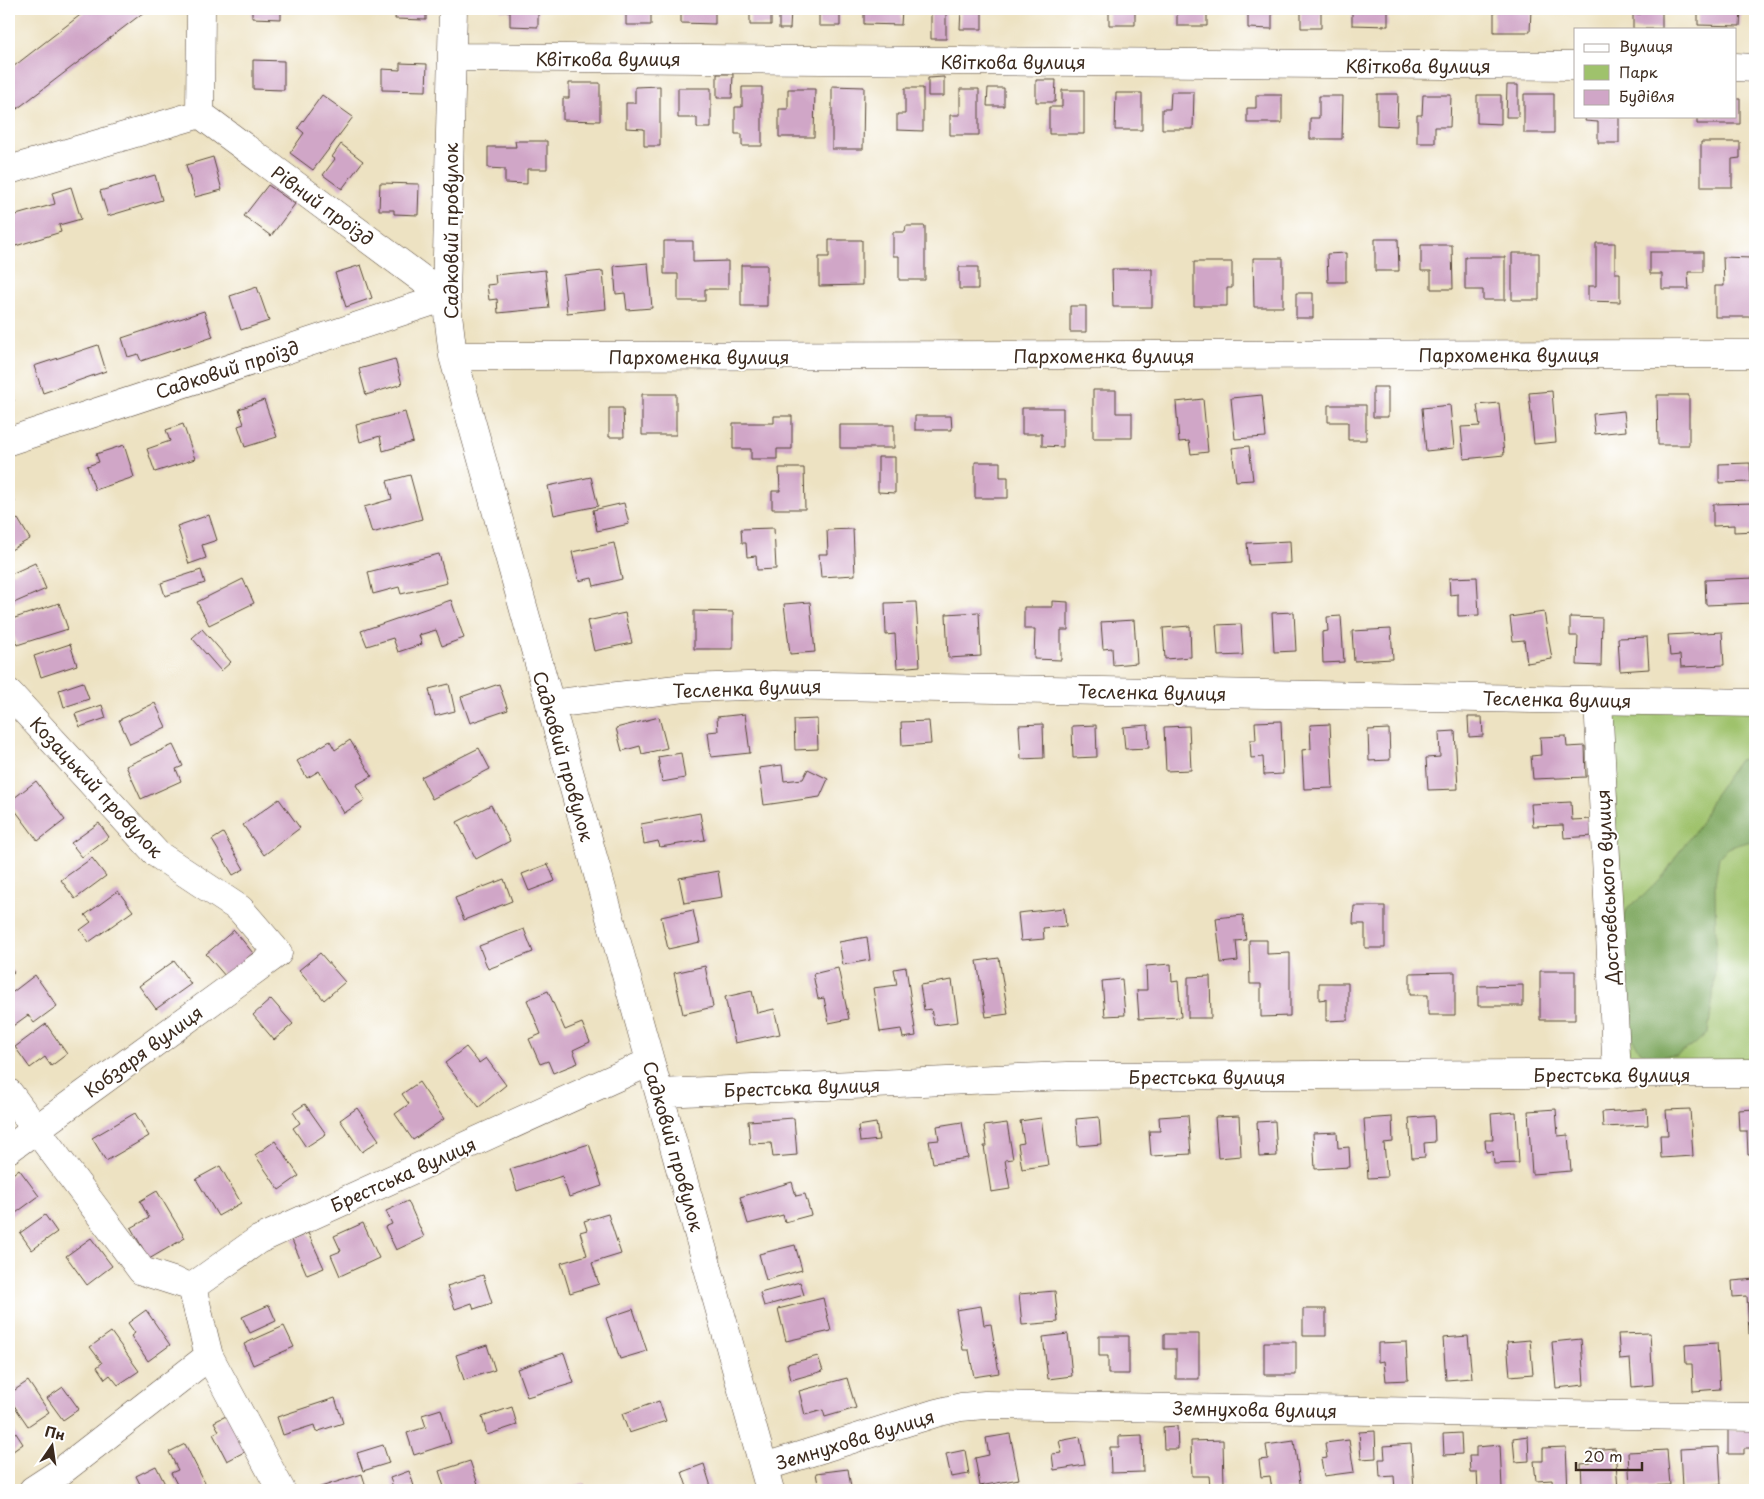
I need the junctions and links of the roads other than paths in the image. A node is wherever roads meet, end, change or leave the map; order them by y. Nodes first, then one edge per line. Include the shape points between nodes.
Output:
1 (201, 9) edge
2 (453, 9) edge
3 (452, 57) junction
4 (1574, 66) edge
5 (1736, 68) edge
6 (1755, 68) edge
7 (200, 114) junction
8 (9, 170) edge
9 (446, 296) junction
10 (1755, 354) edge
11 (453, 356) junction
12 (9, 441) edge
13 (9, 693) edge
14 (1598, 700) junction
15 (1755, 703) edge
16 (550, 704) junction
17 (278, 953) joint
18 (650, 1062) junction
19 (1617, 1074) junction
20 (1755, 1074) edge
21 (9, 1093) edge
22 (659, 1093) junction
23 (37, 1129) junction
24 (9, 1149) edge
25 (192, 1287) junction
26 (209, 1356) junction
27 (1755, 1417) edge
28 (767, 1479) edge
29 (33, 1490) edge
30 (281, 1490) edge

1 - 7 street
2 - 3 street, Садковий провулок
3 - 4 street, Квіткова вулиця
3 - 9 street, Садковий провулок
5 - 6 street
7 - 8 street
7 - 9 street, Рівний проїзд
9 - 11 street, Садковий провулок
9 - 12 street, Садковий проїзд
10 - 11 street, Пархоменка вулиця
11 - 16 street, Садковий провулок
13 - 17 street, Козацький провулок via 157,854 240,909
14 - 15 street, Тесленка вулиця
14 - 16 street, Тесленка вулиця via 774,685 685,688
14 - 19 street, Достоєвського вулиця
16 - 18 street, Садковий провулок
17 - 23 street, Кобзаря вулиця
18 - 22 street, Садковий провулок
18 - 25 street, Брестська вулиця via 258,1240
19 - 20 street, Брестська вулиця
19 - 22 street, Брестська вулиця via 1067,1076
21 - 23 street
22 - 28 street, Садковий провулок
23 - 24 street, Кобзаря вулиця
23 - 25 street via 142,1271
25 - 26 street
26 - 29 street
26 - 30 street
27 - 28 street, Земнухова вулиця via 985,1405 936,1413

